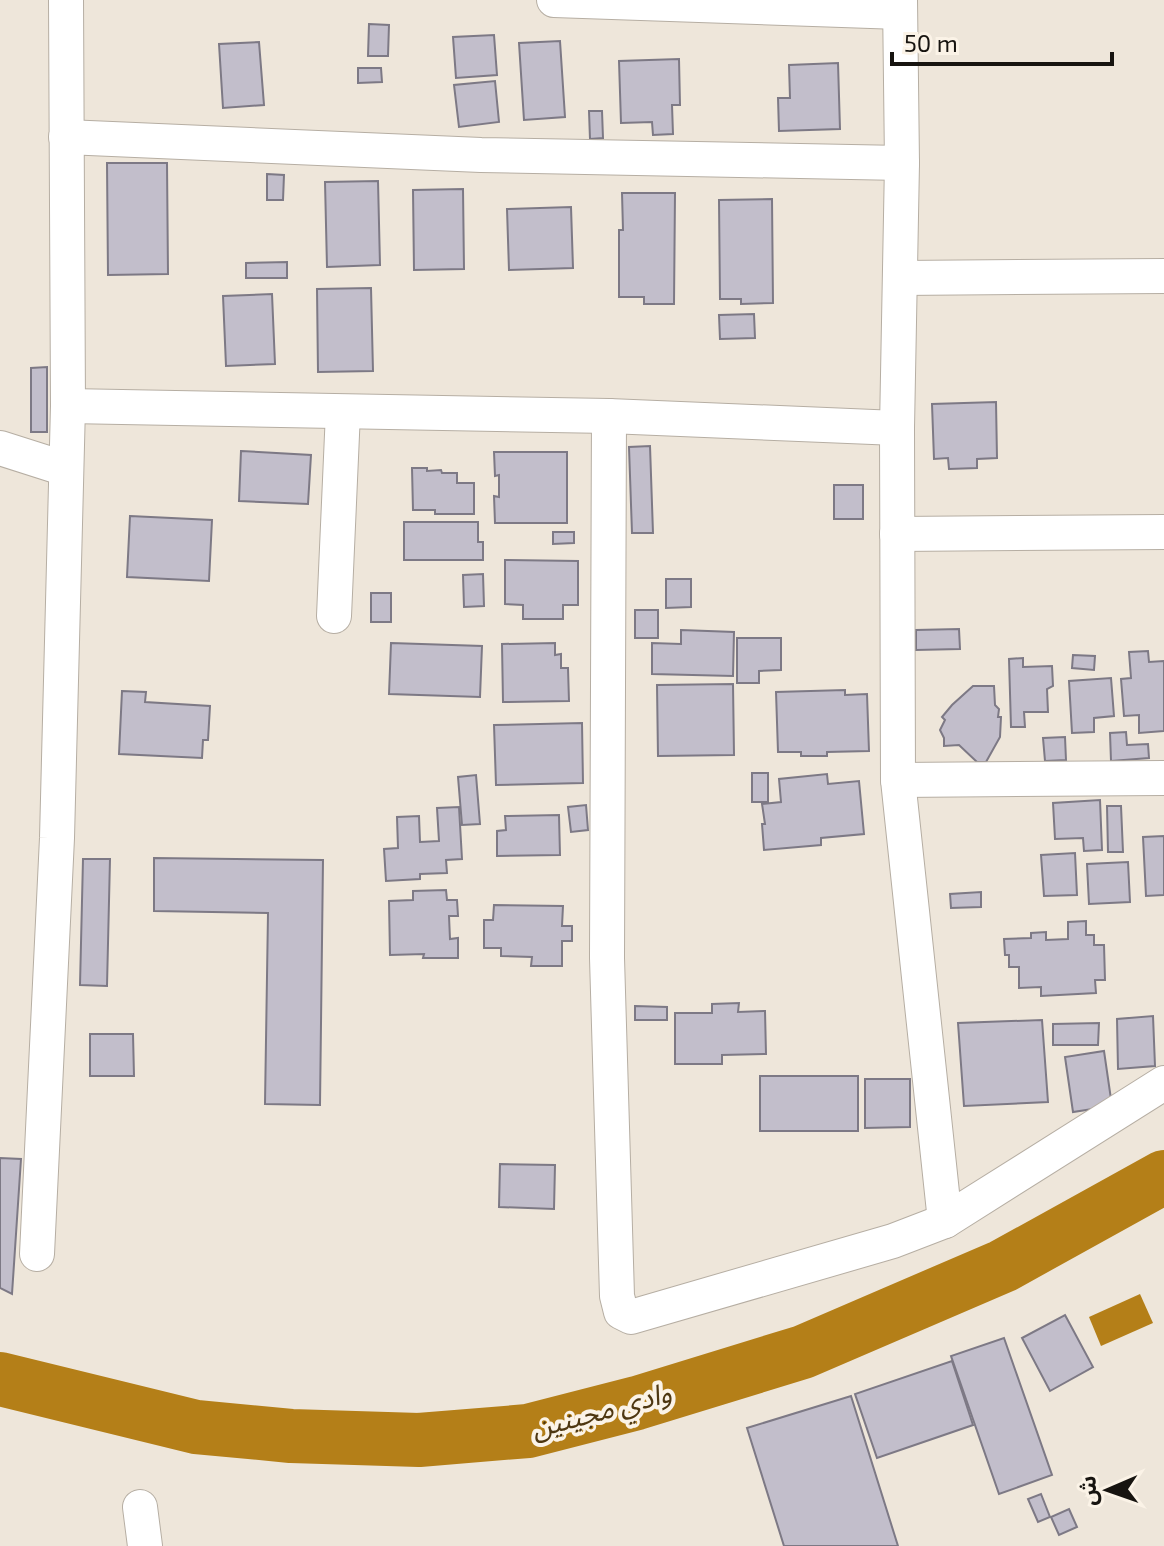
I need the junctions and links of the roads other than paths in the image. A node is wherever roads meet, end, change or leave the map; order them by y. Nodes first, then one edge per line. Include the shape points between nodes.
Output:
1 (66, 0) edge
2 (554, 0) edge
3 (900, 6) edge
4 (66, 137) junction
5 (902, 163) junction
6 (1164, 276) edge
7 (900, 278) junction
8 (68, 406) junction
9 (343, 412) junction
10 (609, 416) junction
11 (897, 428) junction
12 (0, 448) edge
13 (66, 469) junction
14 (1164, 532) edge
15 (897, 534) junction
16 (334, 616) dead end
17 (1164, 778) edge
18 (898, 780) junction
19 (1164, 1083) edge
20 (945, 1221) junction
21 (37, 1254) dead end
22 (140, 1507) dead end
23 (145, 1546) edge

1 - 4 street
2 - 3 street
3 - 5 street
4 - 5 street via 481,155
4 - 8 street
5 - 7 street
6 - 7 street
7 - 11 street
8 - 9 street
8 - 13 street
9 - 10 street
9 - 16 street
10 - 11 street
10 - 20 street via 607,958 621,1312 631,1317 646,1313
11 - 15 street
12 - 13 street
13 - 21 street via 57,838
14 - 15 street
15 - 18 street
17 - 18 street
18 - 20 street
19 - 20 street
22 - 23 street

